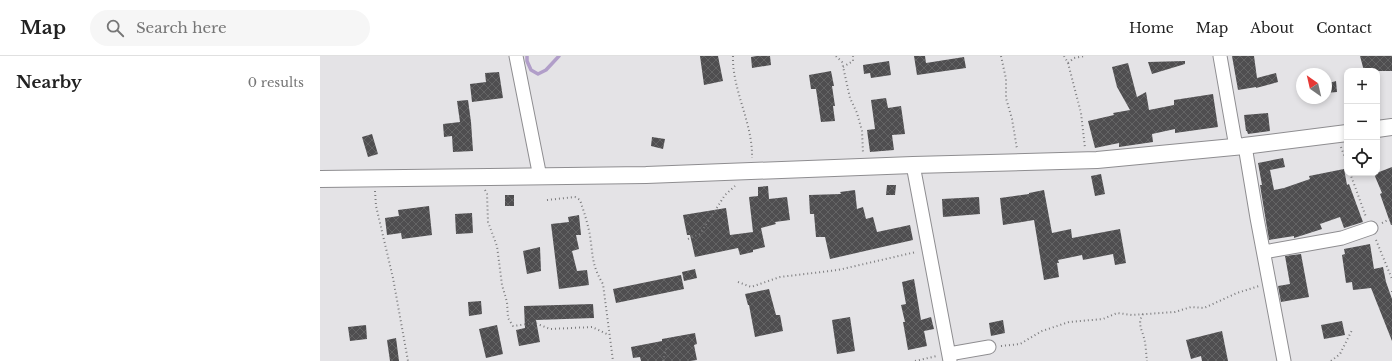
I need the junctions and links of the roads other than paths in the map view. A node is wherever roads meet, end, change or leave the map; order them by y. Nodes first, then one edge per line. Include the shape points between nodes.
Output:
1 (516, 56) edge
2 (1220, 56) edge
3 (1392, 127) edge
4 (1380, 129) edge
5 (1344, 133) edge
6 (1240, 146) junction
7 (913, 165) junction
8 (540, 177) junction
9 (320, 179) edge
10 (1371, 228) dead end
11 (1264, 252) junction
12 (989, 347) road end
13 (950, 357) edge
14 (1284, 361) edge

1 - 8 street
2 - 6 street
3 - 4 street
5 - 6 street
6 - 7 street via 1087,161
6 - 11 street
7 - 8 street
7 - 13 street
8 - 9 street
10 - 11 street via 1342,238
11 - 14 street
12 - 13 street

